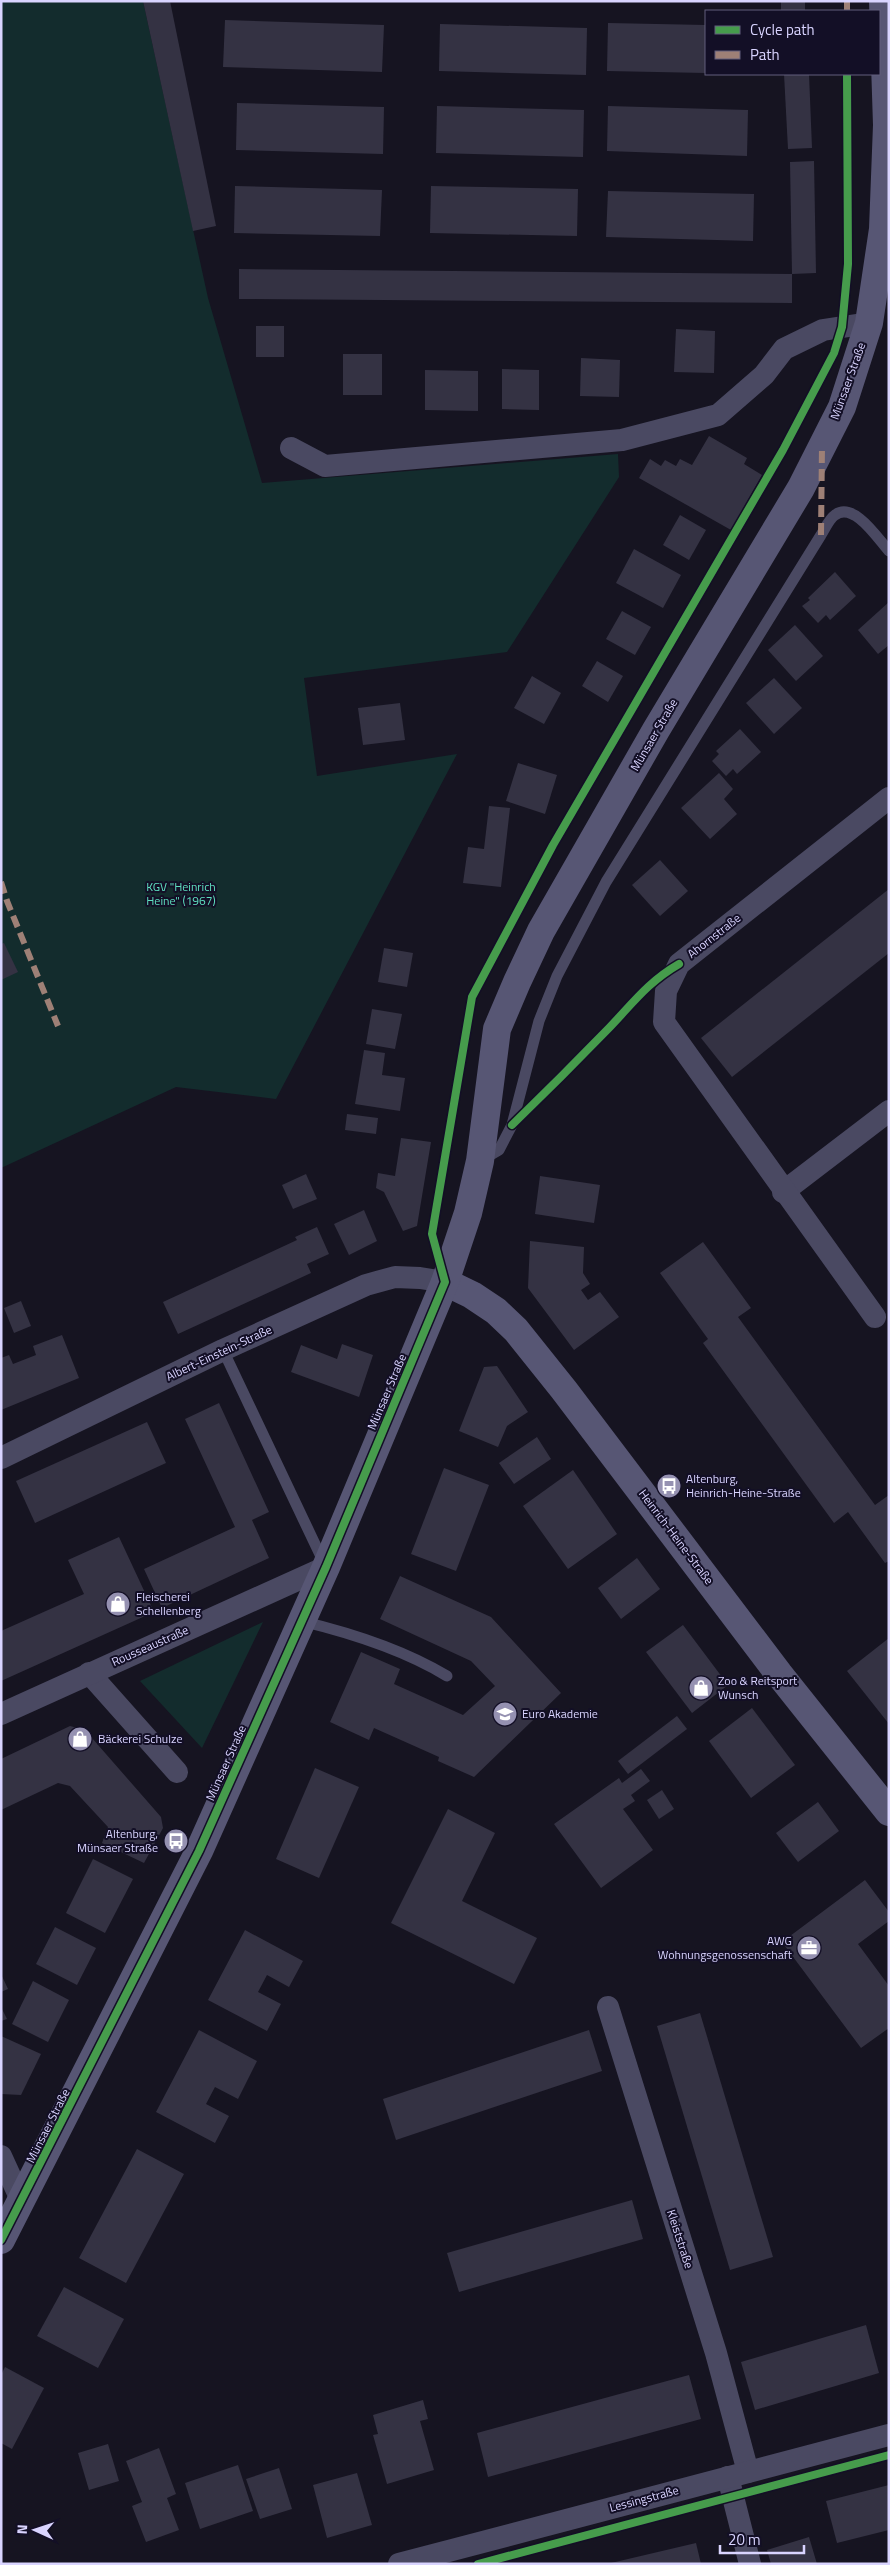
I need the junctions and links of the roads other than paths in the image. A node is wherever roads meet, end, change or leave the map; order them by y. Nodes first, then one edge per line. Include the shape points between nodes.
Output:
1 (883, 1) edge
2 (882, 278) edge
3 (869, 323) junction
4 (291, 448) dead end
5 (889, 551) edge
6 (889, 798) edge
7 (889, 1111) edge
8 (480, 1161) junction
9 (783, 1192) junction
10 (445, 1282) junction
11 (874, 1317) dead end
12 (222, 1350) junction
13 (1, 1458) edge
14 (326, 1567) junction
15 (302, 1621) junction
16 (89, 1673) junction
17 (447, 1676) dead end
18 (1, 1714) edge
19 (177, 1772) dead end
20 (889, 1812) edge
21 (608, 2007) dead end
22 (1, 2156) edge
23 (22, 2202) junction
24 (1, 2240) edge
25 (889, 2435) edge
26 (738, 2474) junction
27 (399, 2564) edge
28 (750, 2564) edge

1 - 2 street, Münsaer Straße via 887,125
2 - 3 street, Münsaer Straße
3 - 4 street, Münsaer Straße via 823,330 784,349 764,375 718,415 622,440 325,466
3 - 8 street, Münsaer Straße via 842,407 801,488 541,932 517,982 497,1029
5 - 8 lane via 857,515 844,511 834,515 821,534 606,882 557,976 539,1021 512,1125 499,1150
6 - 9 street, Ahornstraße via 679,964 666,991 664,1022
7 - 9 street
8 - 10 street, Münsaer Straße via 468,1213
9 - 11 street, Ahornstraße
10 - 12 street, Albert-Einstein-Straße via 395,1277 366,1285
10 - 14 street, Münsaer Straße
10 - 20 street, Heinrich-Heine-Straße via 496,1311 516,1330 779,1674
12 - 13 street, Albert-Einstein-Straße
12 - 14 lane
14 - 15 street, Münsaer Straße
14 - 16 street, Rousseaustraße
15 - 17 lane via 363,1639
15 - 23 street, Münsaer Straße via 199,1851
16 - 18 street, Rousseaustraße
16 - 19 street
21 - 26 street, Kleiststraße via 716,2353
22 - 23 street
23 - 24 street, Münsaer Straße
25 - 26 street, Lessingstraße
26 - 27 street, Lessingstraße
26 - 28 street, Kleiststraße

